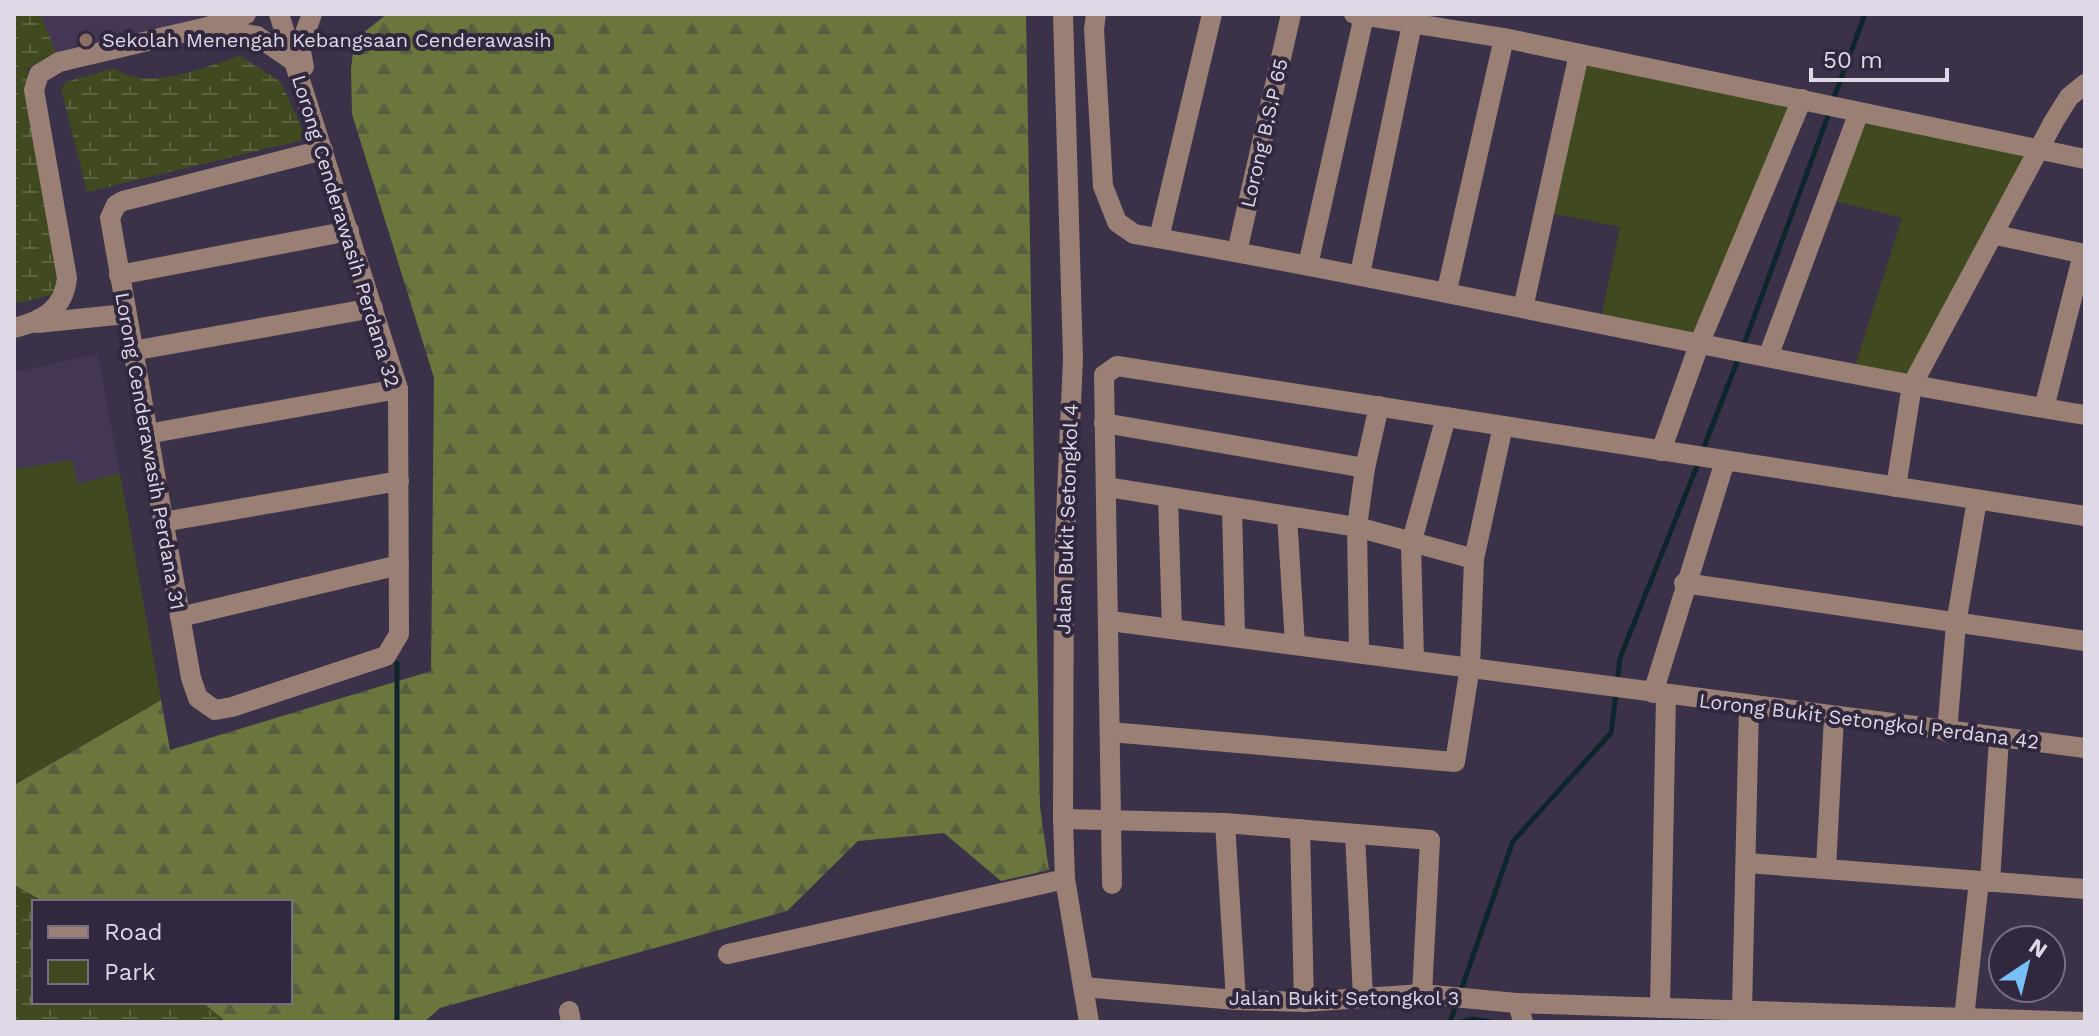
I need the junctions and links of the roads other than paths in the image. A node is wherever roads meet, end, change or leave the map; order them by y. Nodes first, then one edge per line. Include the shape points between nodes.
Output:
1 (246, 14) edge
2 (279, 14) edge
3 (312, 14) edge
4 (1063, 14) edge
5 (1096, 14) edge
6 (1212, 14) edge
7 (1291, 14) edge
8 (1359, 15) edge
9 (181, 22) edge
10 (1412, 24) junction
11 (207, 27) junction
12 (1504, 38) junction
13 (1579, 54) junction
14 (292, 60) junction
15 (2085, 84) edge
16 (1808, 100) junction
17 (1850, 110) junction
18 (315, 120) junction
19 (323, 150) junction
20 (2042, 151) junction
21 (2085, 159) edge
22 (349, 231) junction
23 (1996, 235) junction
24 (1159, 238) junction
25 (1237, 252) junction
26 (2084, 254) edge
27 (1308, 265) junction
28 (1360, 274) junction
29 (119, 275) junction
30 (1447, 290) junction
31 (373, 308) junction
32 (1523, 308) junction
33 (126, 314) junction
34 (37, 323) junction
35 (14, 328) edge
36 (1700, 342) junction
37 (132, 351) junction
38 (1768, 357) junction
39 (1912, 385) junction
40 (398, 389) junction
41 (1379, 406) junction
42 (2044, 408) junction
43 (2085, 415) edge
44 (1446, 417) junction
45 (1104, 423) junction
46 (1503, 426) junction
47 (147, 434) junction
48 (1666, 451) junction
49 (1722, 460) junction
50 (1365, 468) junction
51 (399, 481) junction
52 (1107, 487) junction
53 (1896, 487) junction
54 (1168, 497) junction
55 (1977, 500) junction
56 (1232, 507) junction
57 (1287, 516) junction
58 (2085, 516) edge
59 (163, 522) junction
60 (1357, 527) junction
61 (1411, 544) junction
62 (1474, 559) junction
63 (399, 565) junction
64 (1684, 583) junction
65 (180, 617) junction
66 (1110, 621) junction
67 (1956, 624) junction
68 (1172, 629) junction
69 (1235, 636) junction
70 (2085, 641) edge
71 (1295, 644) junction
72 (1359, 652) junction
73 (1414, 659) junction
74 (1470, 666) junction
75 (191, 678) joint
76 (1657, 693) junction
77 (1749, 705) junction
78 (1834, 717) junction
79 (1110, 732) junction
80 (1947, 732) junction
81 (1999, 738) junction
82 (2085, 748) edge
83 (1063, 819) junction
84 (1109, 819) junction
85 (1225, 823) junction
86 (1300, 829) junction
87 (1355, 834) junction
88 (1747, 863) junction
89 (1826, 868) junction
90 (1065, 879) junction
91 (1985, 882) junction
92 (1112, 884) dead end
93 (2085, 889) edge
94 (728, 954) dead end
95 (1083, 987) junction
96 (1422, 994) junction
97 (1363, 997) junction
98 (1236, 1000) junction
99 (1304, 1002) junction
100 (1519, 1009) edge
101 (1651, 1012) edge
102 (1728, 1014) edge
103 (1812, 1018) edge
104 (1885, 1019) edge
105 (1976, 1019) edge
106 (1089, 1022) edge
107 (2062, 1022) edge
108 (2085, 1022) edge

1 - 11 street
2 - 14 street, Lorong Cenderawasih Perdana 32
3 - 18 street via 300,46
4 - 83 street, Jalan Bukit Setongkol 4 via 1073,359 1064,562
5 - 24 street via 1103,186 1117,222 1134,234
6 - 24 street
7 - 25 street, Lorong B.S.P 65
8 - 10 street
8 - 27 street
9 - 11 street
9 - 34 street via 59,62 34,82 67,278 60,303
10 - 12 street
10 - 28 street
11 - 14 street via 257,36
12 - 13 street
12 - 30 street
13 - 16 street
13 - 32 street
14 - 18 street, Lorong Cenderawasih Perdana 32
15 - 20 street via 2069,97
16 - 17 street
16 - 36 street
17 - 20 street
17 - 38 street
18 - 19 street, Lorong Cenderawasih Perdana 32
19 - 22 street, Lorong Cenderawasih Perdana 32
19 - 29 street, Lorong Cenderawasih Perdana 31 via 123,201 110,224
20 - 21 street
20 - 23 street
22 - 29 street
22 - 31 street, Lorong Cenderawasih Perdana 32
23 - 26 street
23 - 39 street
24 - 25 street
25 - 27 street
26 - 42 street
27 - 28 street
28 - 30 street
29 - 33 street, Lorong Cenderawasih Perdana 31
30 - 32 street
31 - 37 street
31 - 40 street, Lorong Cenderawasih Perdana 32
32 - 36 street
33 - 34 street
33 - 37 street, Lorong Cenderawasih Perdana 31
34 - 35 street
36 - 38 street
36 - 48 street
37 - 47 street, Lorong Cenderawasih Perdana 31
38 - 39 street
39 - 42 street
39 - 53 street
40 - 47 street
40 - 51 street, Lorong Cenderawasih Perdana 32
41 - 44 street
41 - 45 street via 1117,366 1104,375
41 - 50 street
42 - 43 street
44 - 46 street
44 - 61 street
45 - 50 street
45 - 52 street
46 - 48 street
46 - 62 street
47 - 59 street, Lorong Cenderawasih Perdana 31
48 - 49 street
49 - 53 street
49 - 64 street
50 - 60 street
51 - 59 street
51 - 63 street, Lorong Cenderawasih Perdana 32
52 - 54 street
52 - 66 street
53 - 55 street
54 - 56 street
54 - 68 street
55 - 58 street
55 - 67 street
56 - 57 street
56 - 69 street
57 - 60 street
57 - 71 street
59 - 65 street, Lorong Cenderawasih Perdana 31
60 - 61 street
60 - 72 street
61 - 62 street
61 - 73 street
62 - 74 street
63 - 65 street
63 - 75 street, Lorong Cenderawasih Perdana 32 via 399,634 386,656 222,709 205,705
64 - 67 street
64 - 76 street
65 - 75 street, Lorong Cenderawasih Perdana 31
66 - 68 street, Lorong Bukit Setongkol Perdana 42
66 - 79 street
67 - 70 street
67 - 80 street
68 - 69 street, Lorong Bukit Setongkol Perdana 42
69 - 71 street, Lorong Bukit Setongkol Perdana 42
71 - 72 street, Lorong Bukit Setongkol Perdana 42
72 - 73 street, Lorong Bukit Setongkol Perdana 42
73 - 74 street, Lorong Bukit Setongkol Perdana 42
74 - 76 street, Lorong Bukit Setongkol Perdana 42
74 - 79 street via 1451,764
76 - 77 street, Lorong Bukit Setongkol Perdana 42
76 - 101 street
77 - 78 street, Lorong Bukit Setongkol Perdana 42
77 - 88 street
78 - 80 street, Lorong Bukit Setongkol Perdana 42
78 - 89 street
79 - 84 street
80 - 81 street, Lorong Bukit Setongkol Perdana 42
81 - 82 street, Lorong Bukit Setongkol Perdana 42
81 - 91 street
83 - 84 street
83 - 90 street, Jalan Bukit Setongkol 4
84 - 85 street
84 - 92 street
85 - 86 street
85 - 98 street
86 - 87 street
86 - 99 street
87 - 96 street via 1431,844
87 - 97 street
88 - 89 street
88 - 102 street
89 - 91 street
90 - 94 street
90 - 95 street, Jalan Bukit Setongkol 4
91 - 93 street
91 - 105 street
95 - 98 street, Jalan Bukit Setongkol 3
95 - 106 street, Jalan Bukit Setongkol 4
96 - 97 street, Jalan Bukit Setongkol 3
96 - 100 street, Jalan Bukit Setongkol 3
97 - 99 street, Jalan Bukit Setongkol 3
98 - 99 street, Jalan Bukit Setongkol 3
100 - 101 street, Jalan Bukit Setongkol 3
101 - 102 street, Jalan Bukit Setongkol 3
102 - 103 street, Jalan Bukit Setongkol 3
103 - 104 street, Jalan Bukit Setongkol 3
104 - 105 street, Jalan Bukit Setongkol 3
105 - 107 street, Jalan Bukit Setongkol 3
107 - 108 street, Jalan Bukit Setongkol 3

